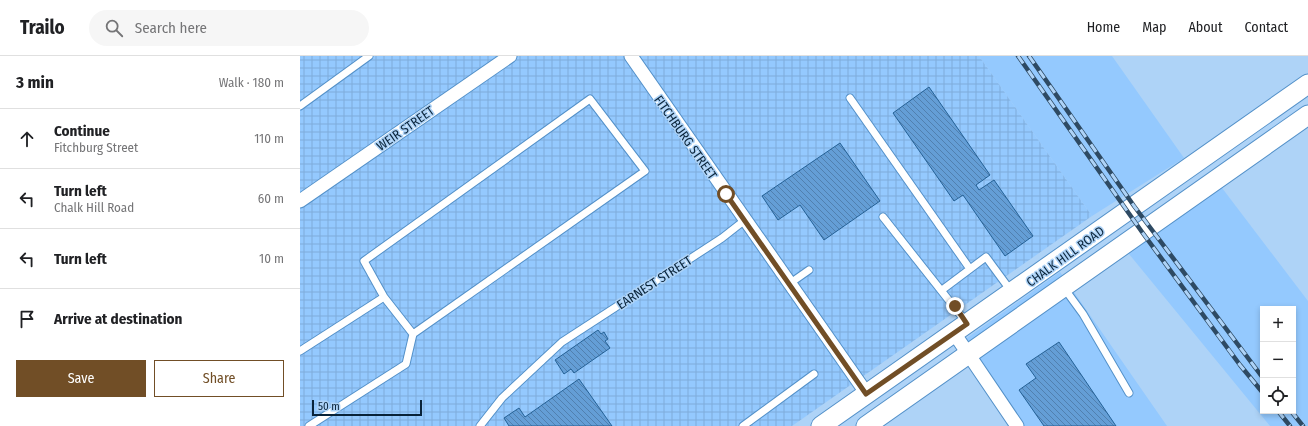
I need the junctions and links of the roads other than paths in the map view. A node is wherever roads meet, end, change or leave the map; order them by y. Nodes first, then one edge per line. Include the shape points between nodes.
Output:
1 (369, 56) edge
2 (510, 56) edge
3 (630, 56) edge
4 (1308, 84) edge
5 (850, 98) dead end
6 (300, 106) edge
7 (1308, 115) edge
8 (300, 200) edge
9 (883, 218) dead end
10 (745, 220) junction
11 (970, 268) junction
12 (809, 270) dead end
13 (789, 284) junction
14 (1064, 288) junction
15 (942, 290) junction
16 (1013, 293) junction
17 (384, 297) junction
18 (961, 329) junction
19 (413, 334) junction
20 (300, 351) edge
21 (968, 354) junction
22 (814, 374) dead end
23 (1129, 393) dead end
24 (866, 394) junction
25 (309, 426) edge
26 (480, 426) edge
27 (743, 426) edge
28 (821, 426) edge
29 (866, 426) edge
30 (1017, 426) edge

1 - 6 lane
2 - 8 street, WEIR STREET
3 - 10 street, FITCHBURG STREET
4 - 16 street, CHALK HILL ROAD
5 - 11 lane
7 - 14 street, CHALK HILL ROAD
9 - 15 lane
10 - 13 street, FITCHBURG STREET
10 - 26 lane, EARNEST STREET via 722,238 562,342 502,398
11 - 15 lane
11 - 16 lane via 986,257
12 - 13 lane
13 - 24 street, FITCHBURG STREET
14 - 21 street, CHALK HILL ROAD
14 - 23 lane via 1084,314
15 - 18 lane
16 - 18 street, CHALK HILL ROAD
17 - 19 lane
17 - 19 lane via 364,261 590,99 645,171
17 - 20 lane
18 - 21 street
18 - 24 street, CHALK HILL ROAD
19 - 25 lane via 406,364
21 - 29 street, CHALK HILL ROAD
21 - 30 street
22 - 27 lane
24 - 28 street, CHALK HILL ROAD

